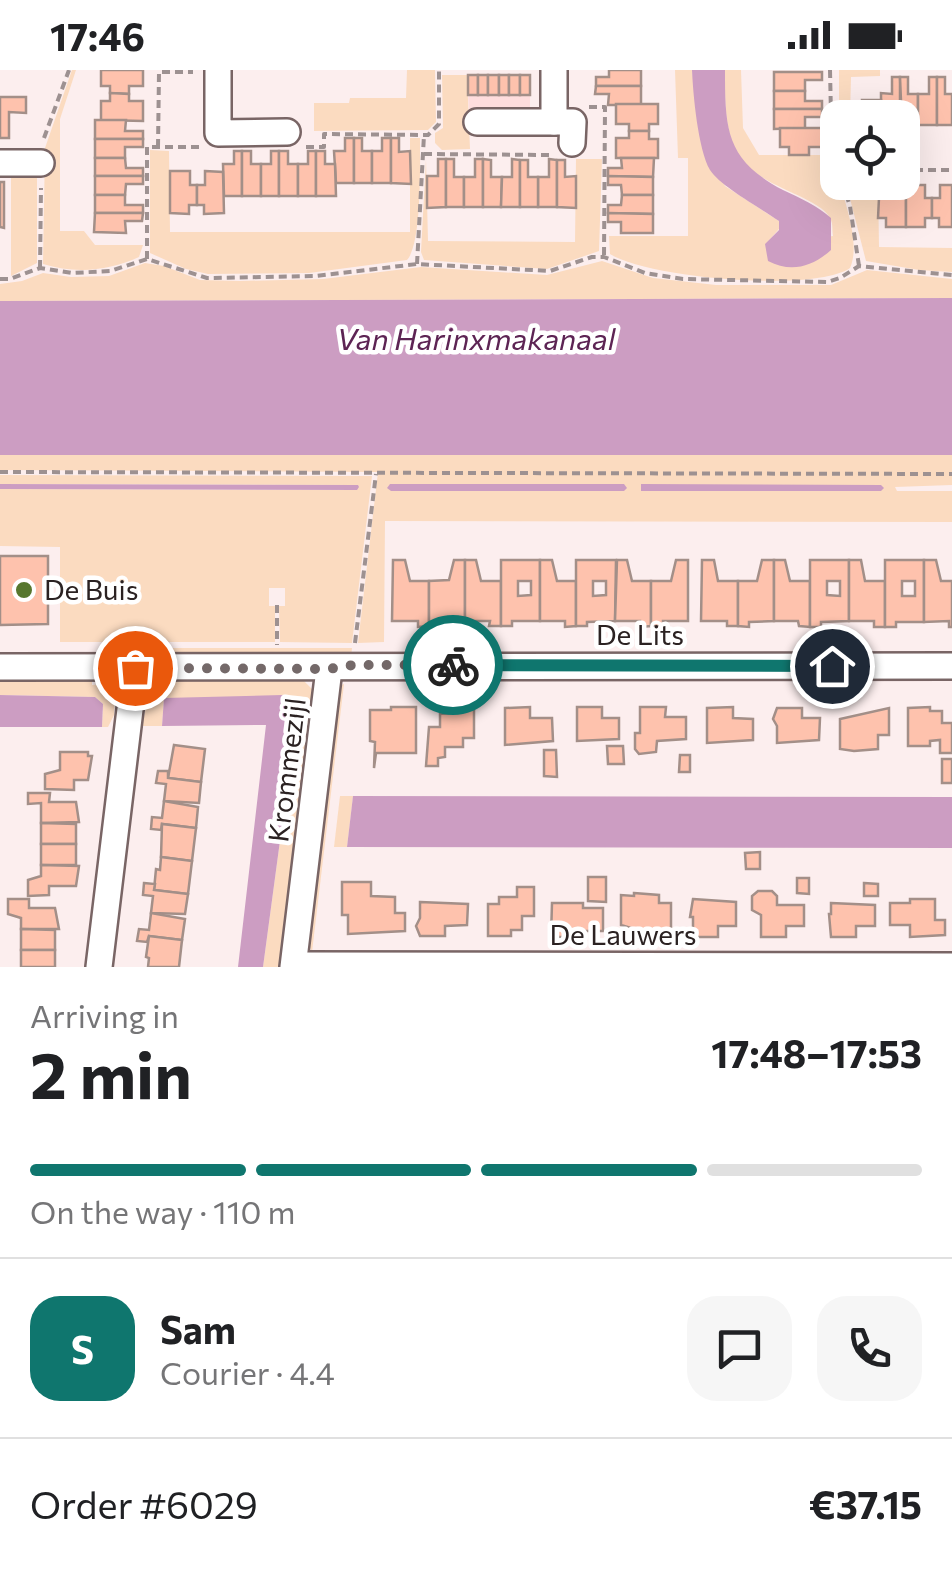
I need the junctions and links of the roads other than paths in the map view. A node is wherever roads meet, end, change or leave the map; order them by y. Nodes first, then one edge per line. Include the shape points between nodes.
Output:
1 (554, 70) edge
2 (218, 71) edge
3 (554, 115) junction
4 (477, 122) dead end
5 (297, 140) road end
6 (571, 151) road end
7 (0, 163) edge
8 (41, 163) dead end
9 (952, 666) edge
10 (0, 667) edge
11 (135, 668) junction
12 (329, 669) junction
13 (294, 966) edge
14 (952, 966) edge
15 (99, 967) edge

1 - 3 street
2 - 5 street via 218,133
3 - 4 street
3 - 6 street via 573,122
7 - 8 street
9 - 12 street, De Lits
10 - 11 street, Krommezijl
11 - 12 street, Krommezijl
11 - 15 street
12 - 13 street, Krommezijl
13 - 14 street, De Lauwers

